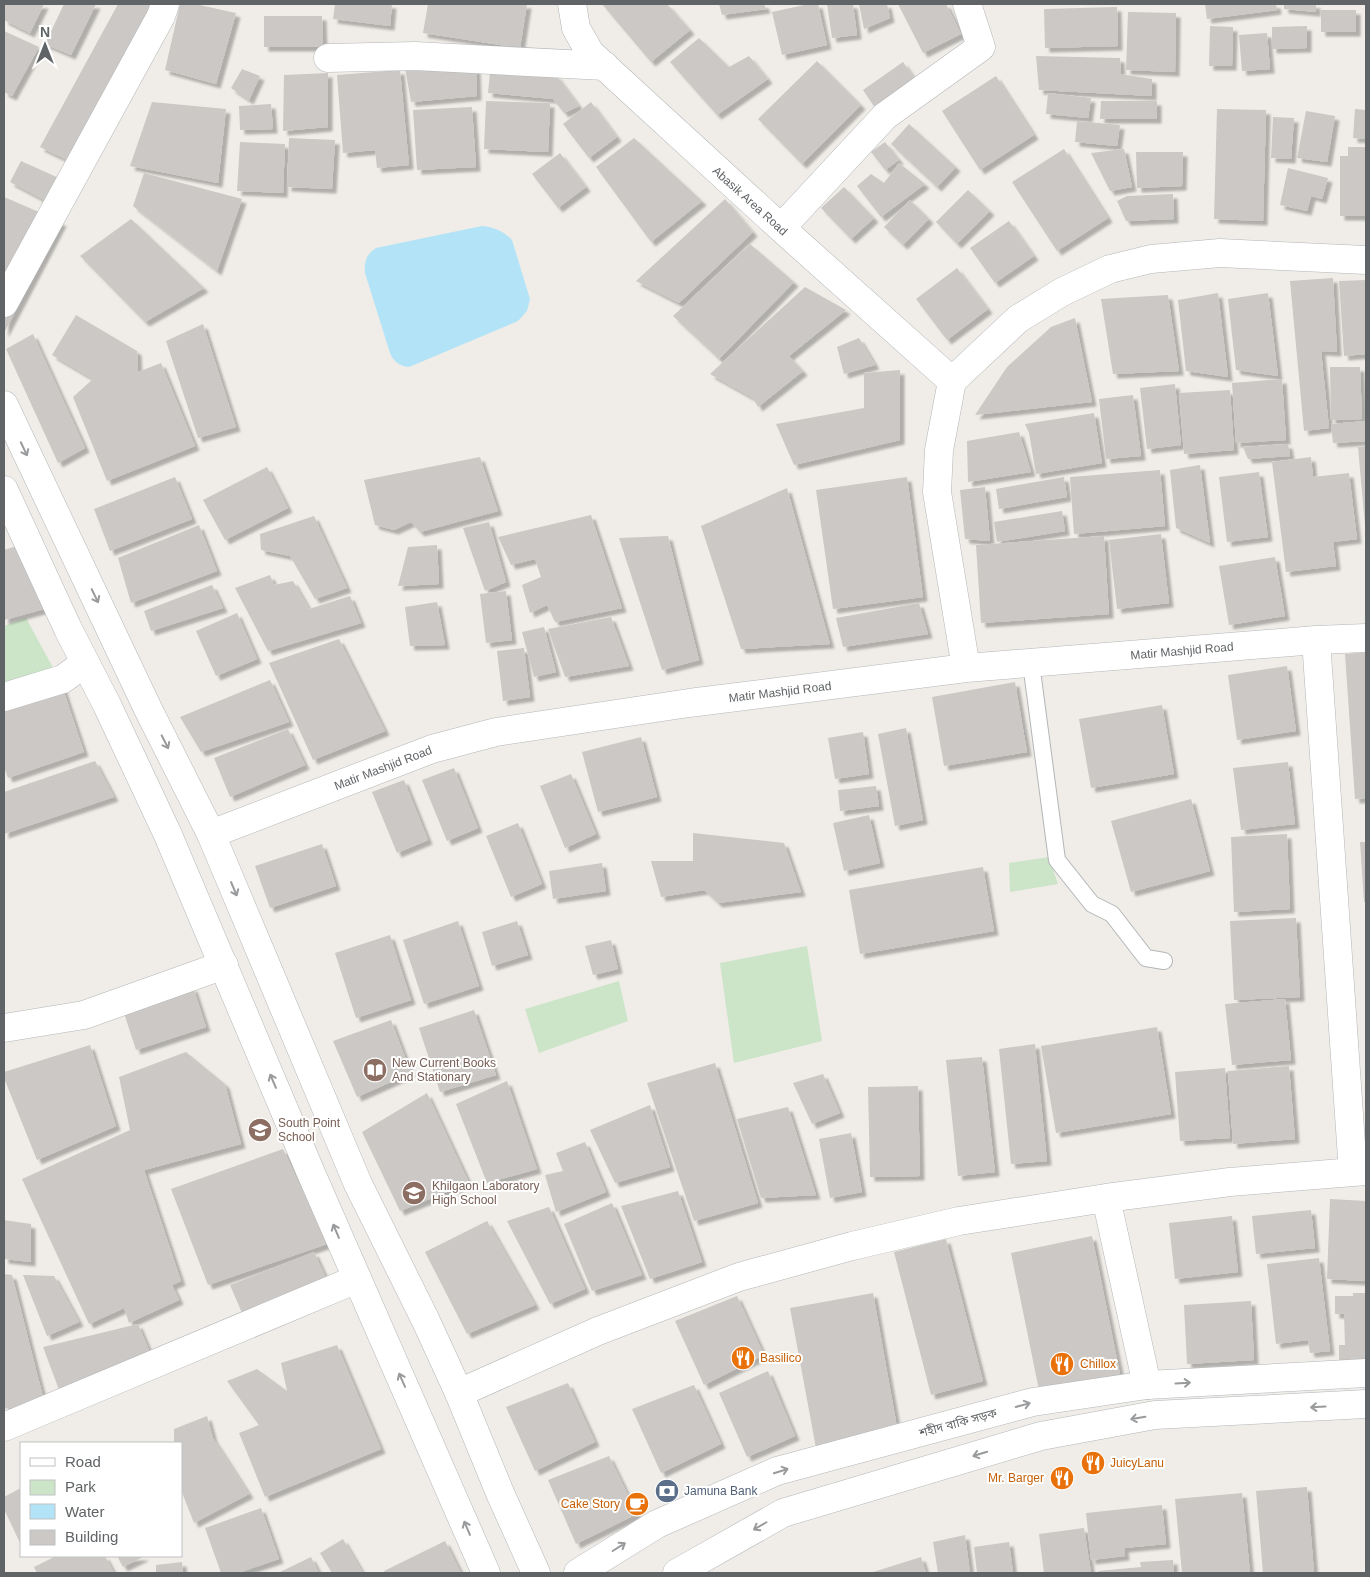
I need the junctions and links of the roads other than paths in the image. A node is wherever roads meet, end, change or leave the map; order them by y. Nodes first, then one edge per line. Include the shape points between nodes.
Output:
1 (165, 4) edge
2 (572, 4) edge
3 (967, 4) edge
4 (328, 58) dead end
5 (605, 66) junction
6 (780, 228) junction
7 (1366, 260) edge
8 (4, 303) edge
9 (952, 381) junction
10 (4, 405) edge
11 (4, 490) edge
12 (1366, 638) edge
13 (1316, 640) junction
14 (85, 663) junction
15 (1031, 663) junction
16 (966, 668) junction
17 (4, 696) edge
18 (211, 834) junction
19 (1164, 961) dead end
20 (224, 965) junction
21 (4, 1028) edge
22 (1359, 1171) edge
23 (1106, 1198) junction
24 (357, 1279) junction
25 (1366, 1373) edge
26 (1147, 1385) junction
27 (459, 1393) junction
28 (1366, 1404) edge
29 (4, 1427) edge
30 (486, 1573) edge
31 (536, 1573) edge
32 (578, 1573) edge
33 (677, 1573) edge

1 - 8 street
2 - 5 street, Abasik Area Road via 576,28 590,53
3 - 6 street via 981,47 885,116
4 - 5 street via 415,56
5 - 6 street, Abasik Area Road
6 - 9 street, Abasik Area Road
7 - 9 street via 1220,253 1151,259 1110,269 1062,292 1018,319
9 - 16 street via 939,450 937,492
10 -> 18 street
11 - 14 street
12 - 13 street, Matir Mashjid Road
13 - 15 street, Matir Mashjid Road
13 - 22 street
14 - 17 street via 63,678
14 - 20 street via 168,835
15 - 16 street, Matir Mashjid Road
15 - 19 lane via 1056,860 1092,904 1112,914 1146,958
16 - 18 street, Matir Mashjid Road via 688,703 496,732 432,749
18 -> 27 street via 358,1184
20 - 21 street via 84,1015
24 -> 20 street
22 - 23 street via 1230,1182
23 - 26 street
23 - 27 street via 959,1221 739,1277 598,1331
24 - 29 street
30 -> 24 street
26 -> 25 street, শহীদ বাকি সড়ক
32 -> 26 street, শহীদ বাকি সড়ক via 657,1524 777,1472 1033,1402
27 - 31 street
28 -> 33 street via 1155,1415 1042,1436 783,1513

